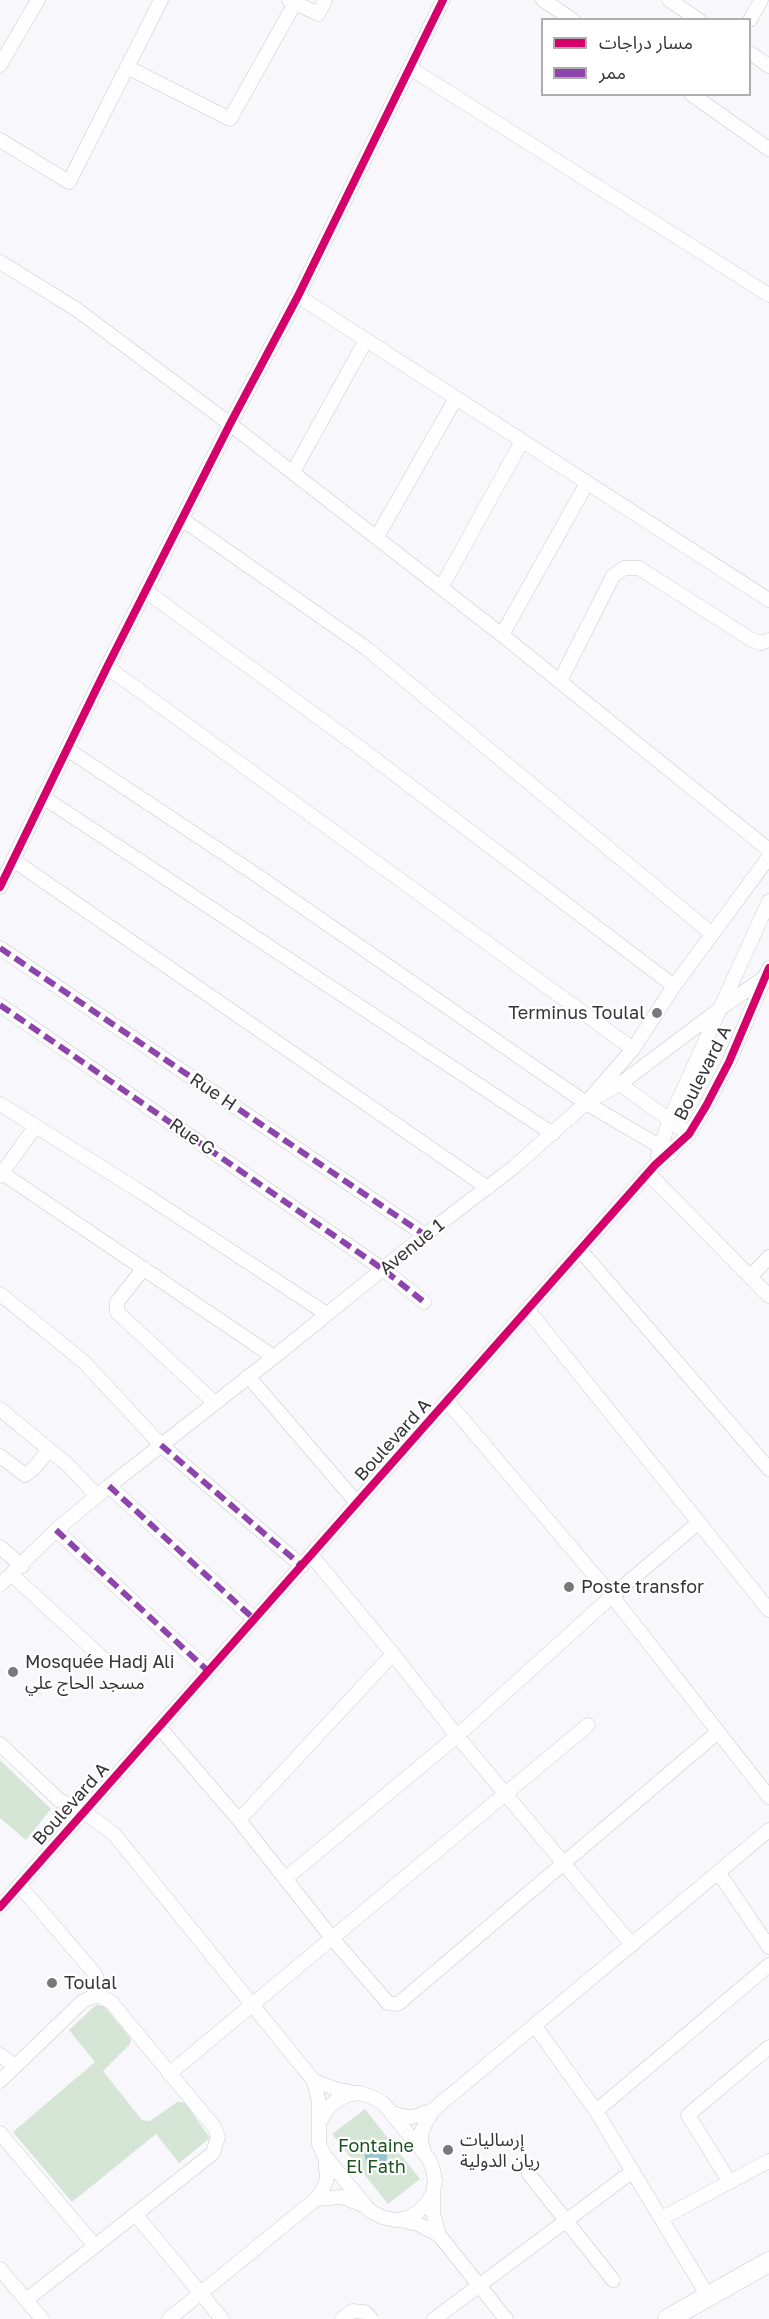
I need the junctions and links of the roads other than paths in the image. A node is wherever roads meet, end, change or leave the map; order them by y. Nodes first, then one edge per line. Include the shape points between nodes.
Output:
1 (38, 0) edge
2 (161, 0) edge
3 (325, 0) edge
4 (443, 0) edge
5 (543, 0) edge
6 (669, 0) edge
7 (761, 0) edge
8 (292, 2) edge
9 (570, 18) edge
10 (696, 18) edge
11 (751, 18) edge
12 (751, 54) edge
13 (0, 65) edge
14 (769, 66) edge
15 (127, 68) junction
16 (410, 68) junction
17 (699, 97) edge
18 (0, 140) edge
19 (769, 149) edge
20 (0, 262) edge
21 (769, 295) edge
22 (298, 296) junction
23 (366, 340) junction
24 (456, 398) junction
25 (230, 424) junction
26 (522, 441) junction
27 (293, 472) junction
28 (587, 483) junction
29 (183, 520) junction
30 (377, 537) junction
31 (441, 588) junction
32 (147, 592) junction
33 (769, 600) edge
34 (502, 635) junction
35 (769, 640) edge
36 (107, 667) junction
37 (560, 681) junction
38 (67, 749) junction
39 (43, 797) junction
40 (769, 850) edge
41 (769, 857) edge
42 (13, 861) junction
43 (0, 887) edge
44 (769, 901) edge
45 (711, 933) junction
46 (0, 948) edge
47 (767, 973) edge
48 (674, 986) junction
49 (0, 1005) edge
50 (721, 1008) junction
51 (633, 1049) junction
52 (614, 1081) junction
53 (0, 1104) edge
54 (586, 1104) junction
55 (669, 1120) junction
56 (35, 1127) junction
57 (553, 1134) junction
58 (689, 1134) junction
59 (665, 1150) junction
60 (652, 1170) junction
61 (1, 1174) edge
62 (488, 1188) junction
63 (425, 1235) junction
64 (580, 1251) junction
65 (769, 1257) edge
66 (144, 1268) junction
67 (384, 1270) junction
68 (750, 1277) junction
69 (0, 1294) edge
70 (769, 1296) edge
71 (424, 1302) dead end
72 (528, 1310) junction
73 (327, 1314) junction
74 (274, 1358) junction
75 (249, 1376) junction
76 (448, 1401) junction
77 (215, 1402) junction
78 (0, 1409) edge
79 (161, 1445) junction
80 (49, 1450) junction
81 (0, 1456) edge
82 (769, 1469) edge
83 (109, 1486) junction
84 (97, 1496) junction
85 (357, 1503) junction
86 (698, 1523) junction
87 (56, 1530) junction
88 (0, 1546) edge
89 (311, 1556) junction
90 (302, 1566) junction
91 (17, 1570) junction
92 (0, 1585) edge
93 (612, 1596) junction
94 (769, 1610) edge
95 (254, 1619) junction
96 (393, 1654) junction
97 (107, 1662) dead end
98 (208, 1671) junction
99 (588, 1725) dead end
100 (159, 1727) junction
101 (718, 1732) junction
102 (457, 1736) junction
103 (0, 1744) edge
104 (505, 1794) junction
105 (769, 1797) edge
106 (84, 1812) junction
107 (239, 1820) junction
108 (769, 1830) edge
109 (565, 1864) junction
110 (719, 1873) junction
111 (285, 1879) junction
112 (19, 1885) junction
113 (0, 1907) edge
114 (332, 1938) junction
115 (632, 1945) junction
116 (769, 1947) edge
117 (769, 1965) edge
118 (100, 1996) junction
119 (251, 2005) junction
120 (535, 2026) junction
121 (769, 2047) edge
122 (0, 2055) edge
123 (15, 2067) junction
124 (169, 2074) junction
125 (0, 2081) edge
126 (314, 2081) junction
127 (360, 2093) junction
128 (433, 2110) junction
129 (596, 2111) junction
130 (392, 2113) junction
131 (319, 2123) junction
132 (0, 2133) edge
133 (423, 2152) junction
134 (324, 2155) junction
135 (769, 2161) edge
136 (633, 2171) junction
137 (529, 2174) dead end
138 (729, 2181) junction
139 (432, 2193) junction
140 (316, 2199) junction
141 (365, 2206) junction
142 (136, 2215) junction
143 (662, 2218) junction
144 (394, 2220) junction
145 (566, 2221) junction
146 (439, 2235) junction
147 (95, 2246) junction
148 (769, 2262) edge
149 (0, 2269) edge
150 (613, 2280) dead end
151 (478, 2286) junction
152 (200, 2294) junction
153 (708, 2296) junction
154 (26, 2300) junction
155 (42, 2319) edge
156 (169, 2319) edge
157 (222, 2319) edge
158 (342, 2319) edge
159 (371, 2319) edge
160 (434, 2319) edge
161 (506, 2319) edge
162 (668, 2319) edge

1 - 13 street
2 - 15 street
3 - 8 street via 318,14
4 - 16 street
5 - 9 street
6 - 10 street
7 - 11 street
8 - 15 street via 230,119
12 - 14 street
15 - 18 street via 69,182
16 - 21 street
16 - 22 street
17 - 19 street
20 - 25 street via 76,309
22 - 23 street
22 - 25 street
23 - 24 street
23 - 27 street
24 - 26 street
24 - 30 street
25 - 27 street
25 - 29 street
26 - 28 street
26 - 31 street
27 - 30 street
28 - 33 street
28 - 34 street
29 - 32 street
29 - 45 street via 366,648
30 - 31 street
31 - 34 street
32 - 36 street
32 - 48 street
34 - 37 street
35 - 37 street via 752,640 639,568 624,568 613,576
36 - 38 street
36 - 51 street
37 - 40 street
38 - 39 street
38 - 54 street via 258,876
39 - 42 street
39 - 57 street
41 - 45 street
42 - 43 street
42 - 62 street
44 - 50 street, Boulevard A
45 - 48 street
46 - 63 street, Rue H
47 - 50 street
47 - 58 street, Boulevard A via 729,1062
48 - 51 street
49 - 67 street, Rue G
50 - 52 street
50 - 55 street, Boulevard A
51 - 52 street
52 - 54 street, Avenue 1
52 - 55 street
53 - 56 street
54 - 57 street, Avenue 1
54 - 59 street
55 - 58 street
55 - 59 street, Boulevard A
56 - 61 street
56 - 73 street
57 - 62 street, Avenue 1
58 - 59 street, Boulevard A
59 - 60 street, Boulevard A
60 - 64 street, Boulevard A
60 - 68 street
61 - 66 street
62 - 63 street, Avenue 1
63 - 67 street, Avenue 1
64 - 72 street, Boulevard A
64 - 82 street
65 - 68 street
66 - 74 street
66 - 77 street via 117,1302 117,1312
67 - 71 street, Rue G
67 - 73 street, Avenue 1
68 - 70 street
69 - 79 street via 84,1362
72 - 76 street, Boulevard A
72 - 86 street
73 - 74 street, Avenue 1
74 - 75 street, Avenue 1
75 - 77 street, Avenue 1
75 - 85 street
76 - 85 street, Boulevard A
76 - 93 street
77 - 79 street, Avenue 1
78 - 80 street
79 - 83 street, Avenue 1
79 - 90 street
80 - 81 street via 25,1475
80 - 84 street
83 - 84 street, Avenue 1
83 - 95 street
84 - 87 street, Avenue 1
85 - 89 street, Boulevard A
86 - 93 street
86 - 94 street
87 - 91 street, Avenue 1
87 - 98 street
88 - 91 street
89 - 90 street, Boulevard A
89 - 96 street
90 - 95 street, Boulevard A
91 - 92 street, Avenue 1
91 - 97 street
93 - 101 street
93 - 102 street
95 - 98 street, Boulevard A
96 - 102 street
96 - 107 street
98 - 100 street, Boulevard A
99 - 104 street
100 - 106 street, Boulevard A
100 - 107 street
101 - 105 street
101 - 109 street
102 - 104 street
102 - 111 street
103 - 106 street via 59,1800
104 - 109 street
104 - 114 street
106 - 112 street, Boulevard A
106 - 119 street via 114,1834
107 - 111 street
108 - 110 street
109 - 114 street via 398,2004 388,2003
109 - 115 street
110 - 115 street
110 - 116 street
111 - 114 street
112 - 113 street, Boulevard A
112 - 118 street via 95,1974
114 - 119 street
115 - 120 street
117 - 129 street
118 - 123 street via 83,2001
118 - 124 street via 111,2002
119 - 124 street
119 - 126 street
120 - 128 street
120 - 129 street
121 - 138 street via 688,2115
122 - 123 street
123 - 125 street
124 - 142 street via 215,2128 218,2144 213,2154
126 - 127 street
126 - 131 street
127 - 130 street via 383,2103
127 - 131 street via 336,2101
128 - 130 street via 413,2117
128 - 133 street via 422,2130
129 - 136 street
130 - 133 street
131 - 134 street
132 - 147 street
133 - 139 street via 433,2170
134 - 140 street via 327,2178
134 - 141 street
135 - 138 street
136 - 143 street
136 - 145 street
137 - 145 street
138 - 143 street
139 - 144 street via 419,2211
139 - 146 street
140 - 141 street via 342,2197
140 - 152 street
141 - 144 street
142 - 147 street
142 - 152 street
143 - 153 street
144 - 146 street via 418,2224
145 - 150 street
145 - 151 street
146 - 151 street
147 - 154 street
148 - 153 main road
149 - 154 street
151 - 160 street
151 - 161 street
152 - 156 street
152 - 157 street
153 - 162 main road
154 - 155 street
158 - 159 street via 352,2311 365,2312

